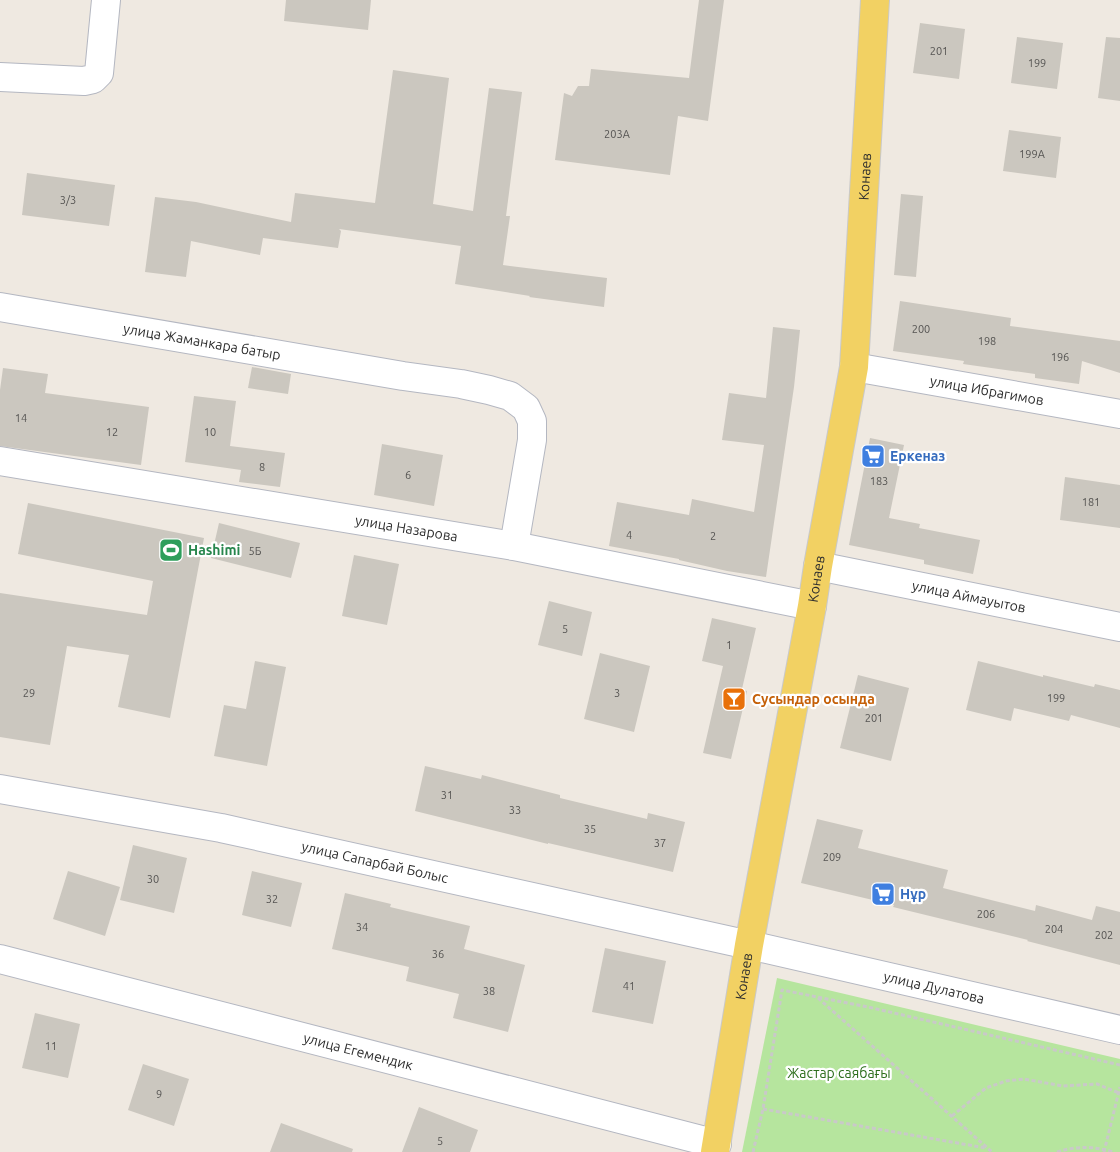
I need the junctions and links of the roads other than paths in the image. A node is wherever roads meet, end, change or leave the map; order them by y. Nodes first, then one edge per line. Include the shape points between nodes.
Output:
1 (106, 0) edge
2 (875, 0) edge
3 (0, 77) edge
4 (0, 307) edge
5 (854, 367) junction
6 (1120, 414) edge
7 (0, 460) edge
8 (514, 546) junction
9 (818, 566) junction
10 (812, 606) junction
11 (1120, 627) edge
12 (0, 789) edge
13 (749, 944) junction
14 (0, 959) edge
15 (1120, 1030) edge
16 (716, 1148) edge

1 - 3 street via 99,73 93,78
2 - 5 main road, Конаев
4 - 8 street, улица Жаманкара батыр via 461,384 510,396 526,408 532,421 532,440
5 - 6 street, улица Ибрагимов
5 - 9 main road, Конаев
7 - 8 street, улица Назарова
8 - 10 street, улица Назарова
9 - 10 main road, Конаев
9 - 11 street, улица Аймауытов
10 - 13 main road, Конаев
12 - 13 street, улица Cапарбай Болыс via 221,828
13 - 15 street, улица Дулатова
13 - 16 main road, Конаев
14 - 16 street, улица Егемендик

